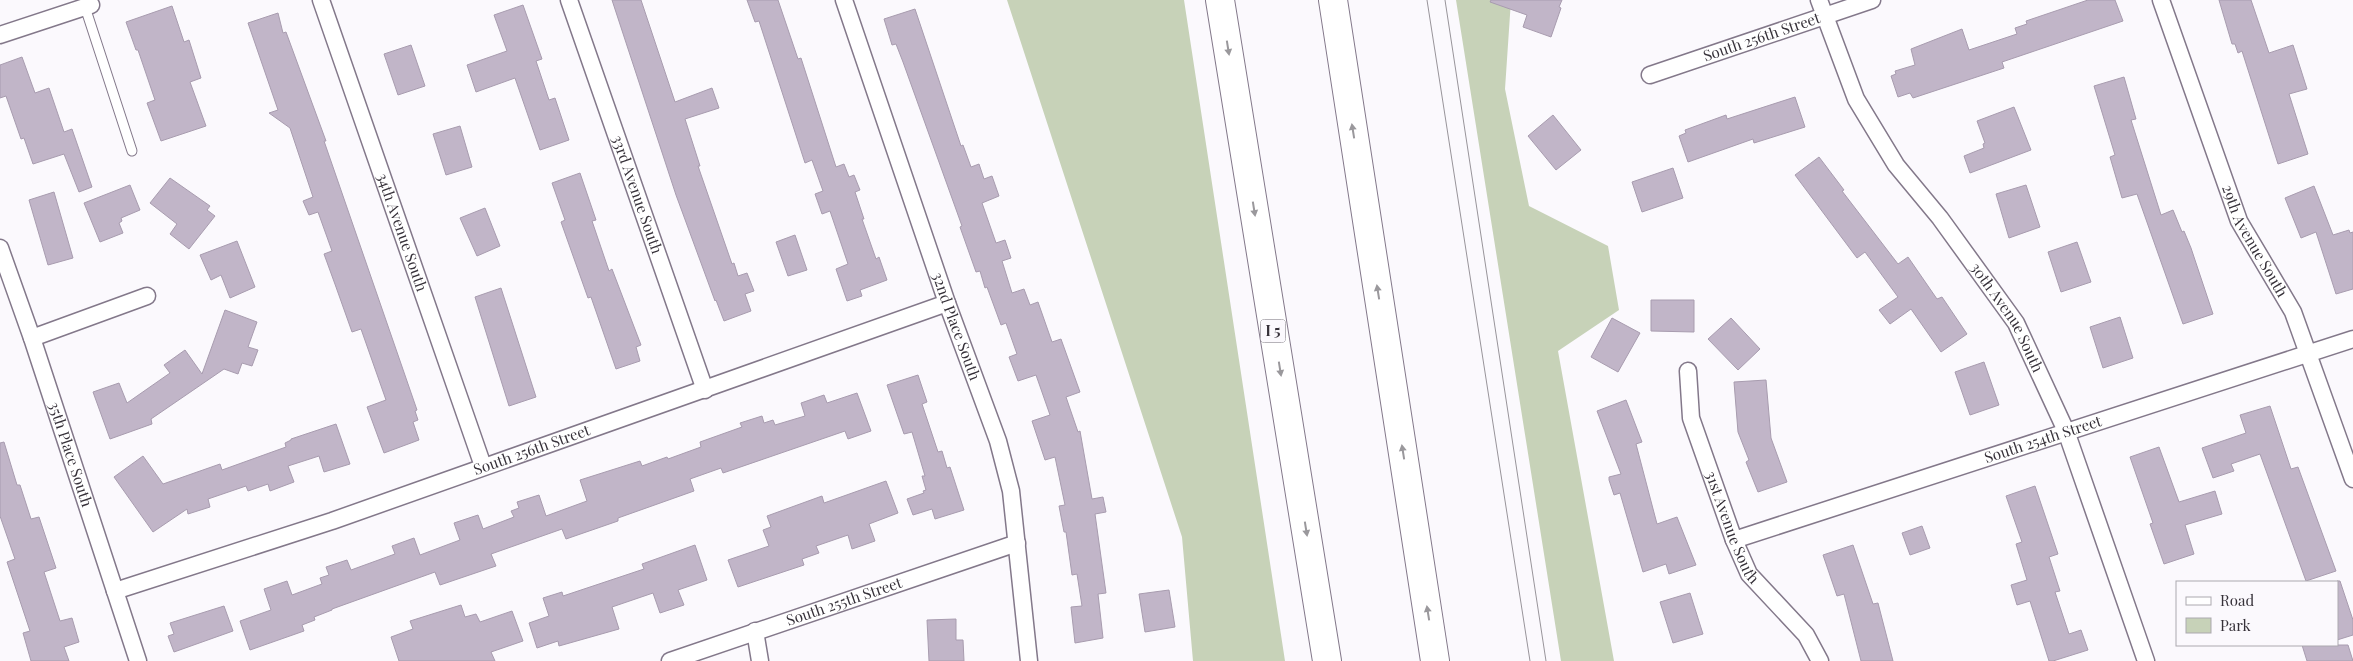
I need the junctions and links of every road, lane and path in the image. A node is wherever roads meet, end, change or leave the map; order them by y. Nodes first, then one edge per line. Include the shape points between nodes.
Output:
1 (321, 0) edge
2 (569, 0) edge
3 (844, 0) edge
4 (1220, 0) edge
5 (1333, 0) edge
6 (1872, 0) edge
7 (2161, 0) edge
8 (88, 6) joint
9 (1821, 8) edge
10 (0, 35) edge
11 (1650, 74) dead end
12 (132, 150) dead end
13 (0, 248) edge
14 (147, 296) dead end
15 (947, 303) junction
16 (32, 338) junction
17 (2353, 339) edge
18 (2310, 353) junction
19 (1688, 371) dead end
20 (705, 390) junction
21 (2066, 431) junction
22 (483, 466) junction
23 (2353, 479) edge
24 (1734, 540) junction
25 (1016, 543) junction
26 (115, 591) junction
27 (756, 631) junction
28 (138, 661) edge
29 (670, 661) edge
30 (760, 661) edge
31 (1029, 661) edge
32 (1327, 661) edge
33 (1435, 661) edge
34 (1820, 661) edge
35 (2146, 661) edge

1 - 22 street, 34th Avenue South
2 - 20 street, 33rd Avenue South
3 - 15 street, 32nd Place South
4 -> 32 highway, I 5
33 -> 5 highway
6 - 9 street, South 256th Street
7 - 18 street, 29th Avenue South via 2239,221 2293,312
8 - 10 street
8 - 12 lane
9 - 11 street, South 256th Street
9 - 21 street, 30th Avenue South via 1856,99 1896,165 1940,218 2016,323
13 - 16 street, 35th Place South
14 - 16 street
15 - 20 street, South 256th Street
15 - 25 street, 32nd Place South via 998,440 1011,491
16 - 26 street, 35th Place South
17 - 18 street, South 254th Street
18 - 21 street, South 254th Street
18 - 23 street, 29th Avenue South
19 - 24 street, 31st Avenue South via 1691,418
20 - 22 street, South 256th Street
21 - 24 street, South 254th Street
21 - 35 street, 30th Avenue South
22 - 26 street, South 256th Street via 332,521
24 - 34 street, 31st Avenue South via 1749,574 1806,635
25 - 27 street, South 255th Street
25 - 31 street, 32nd Place South
26 - 28 street, 35th Place South
27 - 29 street, South 255th Street
27 - 30 street

